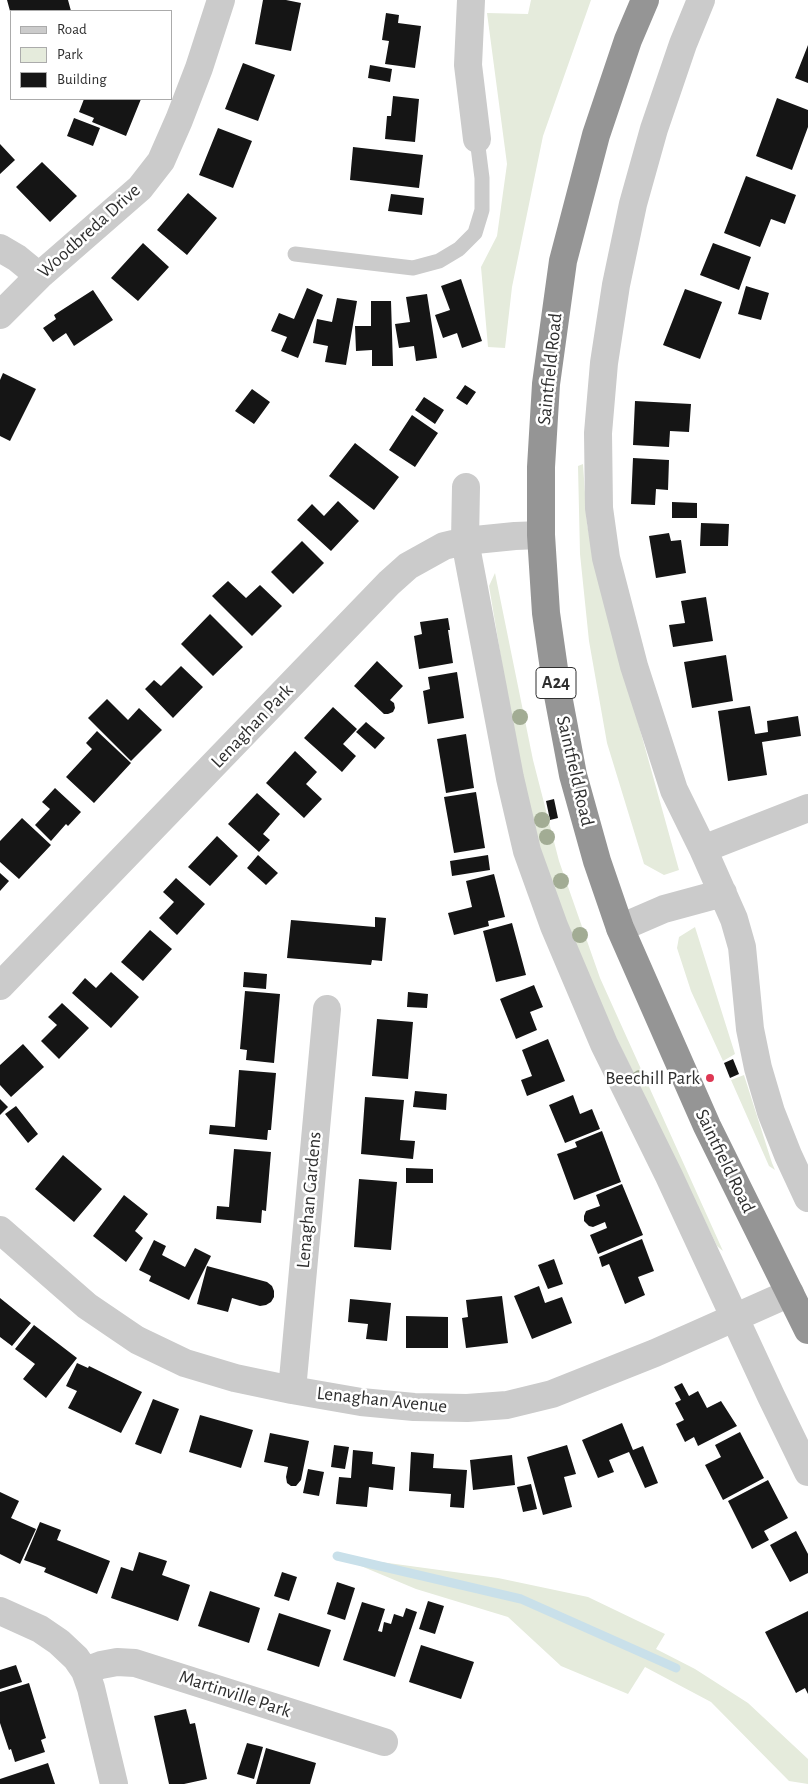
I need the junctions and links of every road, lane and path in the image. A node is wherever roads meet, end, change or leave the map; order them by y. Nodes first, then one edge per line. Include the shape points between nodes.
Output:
1 (221, 0) edge
2 (471, 0) edge
3 (645, 0) edge
4 (701, 0) edge
5 (477, 139) joint
6 (0, 248) edge
7 (295, 254) dead end
8 (39, 276) junction
9 (0, 315) edge
10 (466, 487) dead end
11 (541, 535) junction
12 (465, 541) junction
13 (808, 808) edge
14 (703, 849) junction
15 (723, 893) junction
16 (620, 928) junction
17 (0, 986) edge
18 (327, 1009) dead end
19 (808, 1198) edge
20 (0, 1230) edge
21 (790, 1294) junction
22 (735, 1318) junction
23 (808, 1330) edge
24 (292, 1390) junction
25 (808, 1472) edge
26 (0, 1611) edge
27 (85, 1671) junction
28 (384, 1742) dead end
29 (114, 1784) edge

1 - 8 street, Woodbreda Drive via 199,68 161,161 140,188
2 - 5 street via 468,65
3 - 11 highway, Saintfield Road / A24 via 596,135 563,261 546,384
4 - 14 street via 654,129 633,204 605,354 598,433 599,508 606,558 620,615 674,790
5 - 7 lane via 482,210 475,233 453,253 440,261 413,268
6 - 8 street
8 - 9 street, Woodbreda Drive
10 - 12 street
11 - 12 street, Lenaghan Park
11 - 16 highway, Saintfield Road / A24 via 549,633 573,775
12 - 17 street, Lenaghan Park via 428,554 389,583
12 - 22 street via 510,778 531,860 554,926 604,1044
13 - 14 street
14 - 15 street
15 - 16 street via 664,909
15 - 19 street via 742,947 750,1029 758,1068 771,1112
16 - 21 highway, Saintfield Road / A24 via 707,1126
18 - 24 street, Lenaghan Gardens
20 - 24 street, Lenaghan Avenue via 87,1306 137,1340 185,1363
21 - 22 street, Lenaghan Avenue
21 - 23 highway, Saintfield Road / A24
22 - 24 street, Lenaghan Avenue via 552,1394 507,1405 414,1407
22 - 25 street
26 - 27 street via 60,1642
27 - 28 street, Martinville Park via 116,1662 134,1663
27 - 29 street

